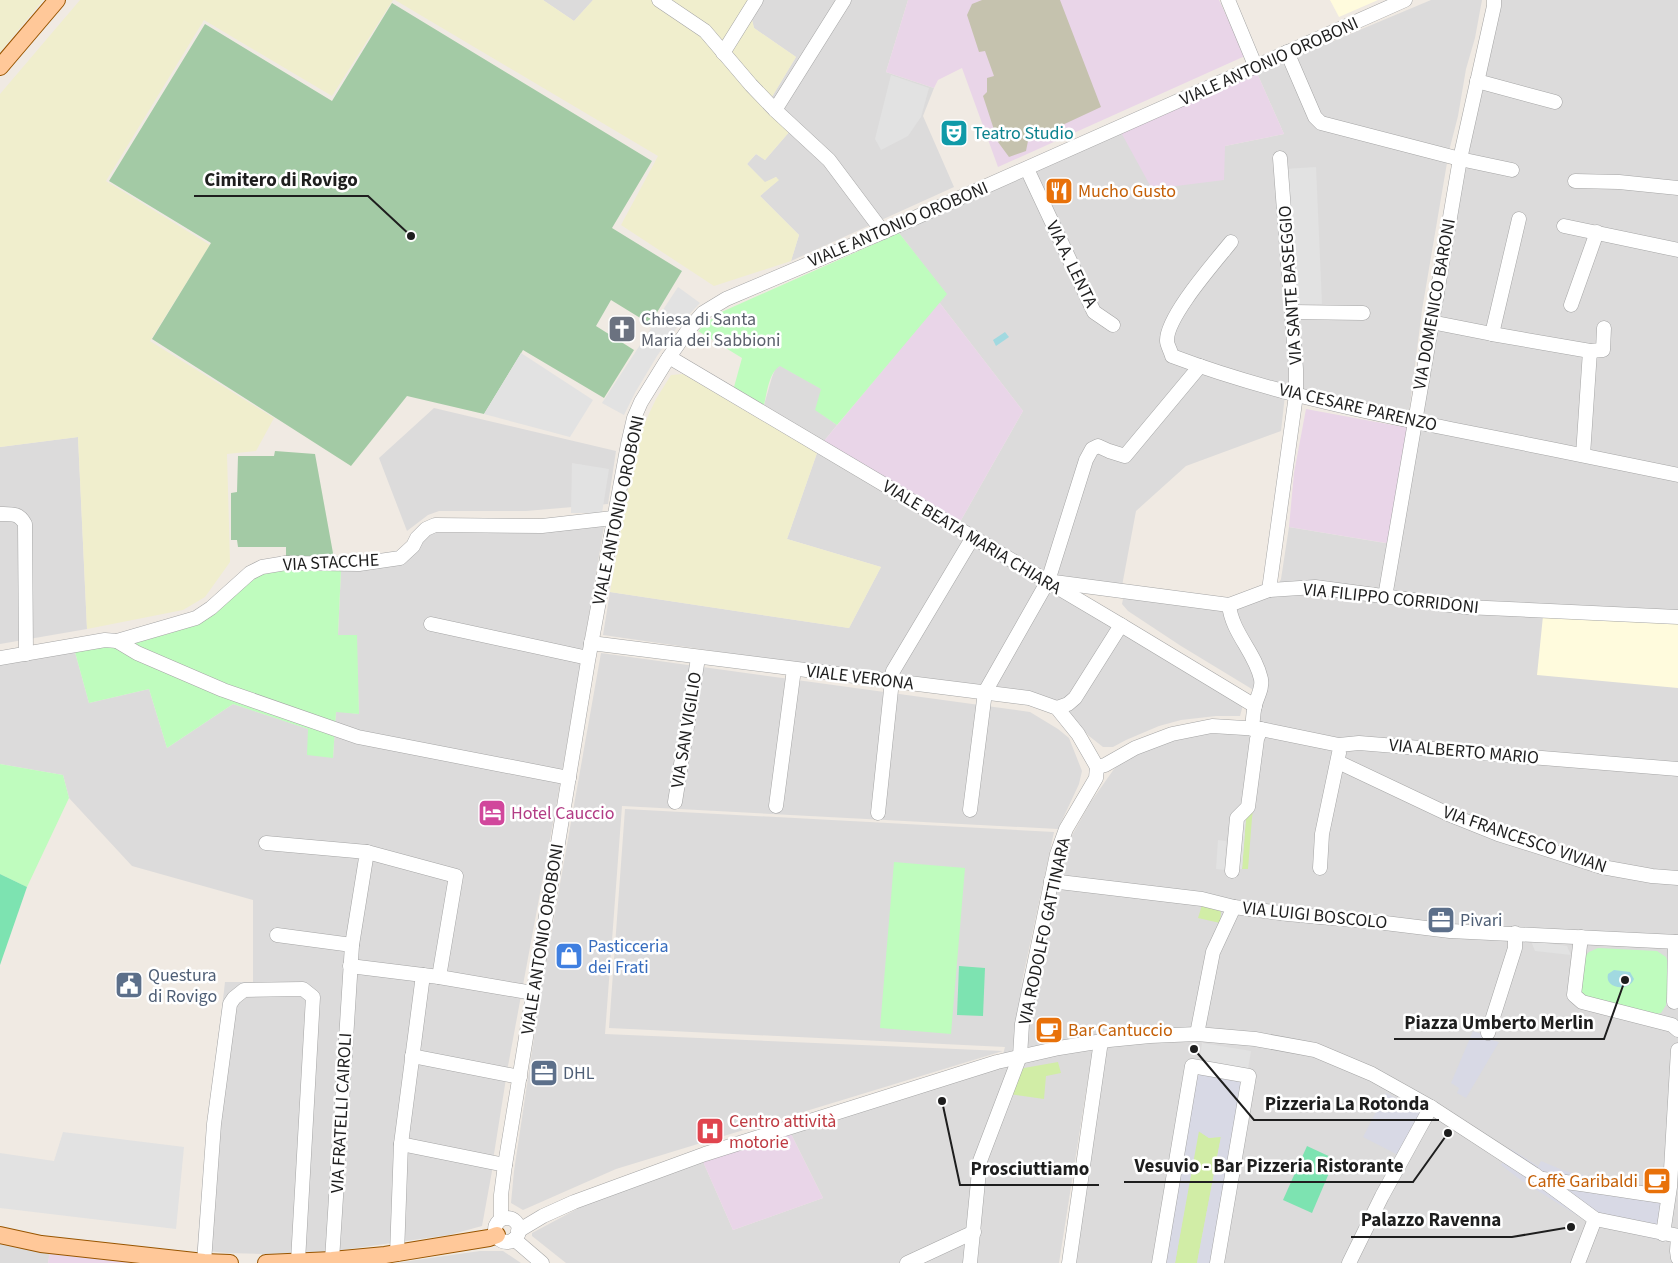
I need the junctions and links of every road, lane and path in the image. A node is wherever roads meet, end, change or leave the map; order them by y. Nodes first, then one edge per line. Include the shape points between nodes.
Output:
1 (57, 0) edge
2 (659, 0) edge
3 (756, 0) edge
4 (844, 0) edge
5 (1228, 0) edge
6 (1405, 0) edge
7 (1494, 0) edge
8 (1287, 52) junction
9 (724, 53) junction
10 (1256, 66) junction
11 (0, 67) edge
12 (1477, 81) junction
13 (1555, 102) dead end
14 (775, 110) junction
15 (1280, 158) dead end
16 (1460, 159) junction
17 (1026, 169) junction
18 (1512, 170) dead end
19 (1575, 181) dead end
20 (1678, 188) edge
21 (1519, 218) dead end
22 (1564, 226) dead end
23 (883, 232) junction
24 (1597, 232) junction
25 (1230, 242) dead end
26 (1678, 250) edge
27 (1571, 305) dead end
28 (1292, 312) junction
29 (1363, 313) dead end
30 (1431, 322) junction
31 (1113, 325) dead end
32 (1604, 328) dead end
33 (1492, 334) junction
34 (1590, 351) junction
35 (670, 357) junction
36 (1200, 366) junction
37 (1296, 395) junction
38 (1414, 421) junction
39 (1583, 456) junction
40 (1678, 475) edge
41 (0, 514) edge
42 (613, 518) junction
43 (973, 537) junction
44 (1048, 581) junction
45 (1269, 590) junction
46 (1385, 596) junction
47 (1229, 605) junction
48 (1678, 617) edge
49 (431, 624) dead end
50 (1121, 624) junction
51 (117, 641) junction
52 (591, 643) junction
53 (26, 654) junction
54 (0, 658) edge
55 (588, 658) junction
56 (698, 658) junction
57 (794, 669) junction
58 (893, 681) junction
59 (985, 692) junction
60 (1255, 706) junction
61 (1057, 708) junction
62 (1257, 729) junction
63 (1339, 745) junction
64 (1338, 762) junction
65 (1097, 767) junction
66 (1678, 769) edge
67 (569, 778) junction
68 (675, 802) dead end
69 (776, 806) dead end
70 (970, 810) dead end
71 (878, 812) dead end
72 (266, 843) dead end
73 (367, 852) junction
74 (1320, 868) dead end
75 (1232, 871) dead end
76 (1678, 878) edge
77 (1051, 882) junction
78 (1234, 907) junction
79 (1515, 933) junction
80 (277, 935) dead end
81 (1581, 937) junction
82 (1676, 942) edge
83 (352, 945) junction
84 (350, 966) junction
85 (423, 975) junction
86 (439, 977) junction
87 (533, 994) junction
88 (1676, 1002) edge
89 (1675, 1027) edge
90 (1488, 1033) dead end
91 (1198, 1034) junction
92 (1101, 1041) junction
93 (1678, 1050) edge
94 (412, 1056) junction
95 (1020, 1056) junction
96 (1197, 1067) dead end
97 (520, 1076) junction
98 (1248, 1076) dead end
99 (1431, 1107) junction
100 (1187, 1118) dead end
101 (1237, 1126) dead end
102 (402, 1144) junction
103 (505, 1165) junction
104 (1541, 1179) junction
105 (1668, 1197) junction
106 (501, 1219) junction
107 (1595, 1219) junction
108 (974, 1232) junction
109 (1663, 1234) junction
110 (0, 1235) edge
111 (497, 1235) junction
112 (516, 1235) junction
113 (1678, 1236) edge
114 (397, 1254) junction
115 (1678, 1258) edge
116 (332, 1260) junction
117 (351, 1260) edge
118 (298, 1261) junction
119 (204, 1262) junction
120 (230, 1263) edge
121 (266, 1263) edge
122 (542, 1263) edge
123 (907, 1263) edge
124 (970, 1263) edge
125 (1069, 1263) edge
126 (1159, 1263) edge
127 (1218, 1263) edge
128 (1349, 1263) edge
129 (1578, 1263) edge

1 - 11 main road
2 - 9 street via 705,31
3 - 9 street
4 - 14 street
5 - 10 street
6 - 8 street, VIALE ANTONIO OROBONI
7 - 12 street, VIA DOMENICO BARONI
8 - 10 street, VIALE ANTONIO OROBONI
8 - 16 street via 1315,117 1321,123
9 - 14 street
10 - 17 street, VIALE ANTONIO OROBONI
12 - 13 street
12 - 16 street, VIA DOMENICO BARONI
14 - 23 street via 829,160
15 - 28 street, VIA SANTE BASEGGIO
16 - 18 street
16 - 30 street, VIA DOMENICO BARONI
17 - 23 street, VIALE ANTONIO OROBONI
17 - 31 street, VIA A. LENTA via 1094,312
19 - 20 street
21 - 33 street
22 - 24 street
23 - 35 street, VIALE ANTONIO OROBONI via 713,306 688,330
24 - 26 street
24 - 27 street
25 - 36 street, VIA CESARE PARENZO via 1173,319 1167,340 1172,356
28 - 29 street
28 - 37 street, VIA SANTE BASEGGIO
30 - 33 street
30 - 38 street, VIA DOMENICO BARONI
32 - 34 street via 1603,350
33 - 34 street
34 - 39 street
35 - 42 street, VIALE ANTONIO OROBONI via 634,418
35 - 43 street, VIALE BEATA MARIA CHIARA
36 - 37 street, VIA CESARE PARENZO
36 - 44 street via 1125,456 1098,446 1092,449
37 - 38 street, VIA CESARE PARENZO
37 - 45 street, VIA SANTE BASEGGIO
38 - 39 street, VIA CESARE PARENZO
38 - 46 street, VIA DOMENICO BARONI
39 - 40 street, VIA CESARE PARENZO
41 - 53 street via 15,514 25,524
42 - 51 street, VIA STACCHE via 542,526 435,525 426,529 400,558 359,564 286,563 262,567 250,572 196,618
42 - 52 street, VIALE ANTONIO OROBONI
43 - 44 street, VIALE BEATA MARIA CHIARA
43 - 58 street via 894,671
44 - 47 street, VIA FILIPPO CORRIDONI
44 - 50 street, VIALE BEATA MARIA CHIARA
44 - 59 street
45 - 46 street, VIA FILIPPO CORRIDONI via 1315,587
45 - 47 street, VIA FILIPPO CORRIDONI
46 - 48 street, VIA FILIPPO CORRIDONI via 1465,607
47 - 60 street via 1235,627 1254,656 1262,681
49 - 55 street
50 - 60 street, VIALE BEATA MARIA CHIARA
50 - 61 street via 1075,698
51 - 53 street, VIA STACCHE via 105,640
51 - 67 street via 137,653 223,690 358,737
52 - 55 street, VIALE ANTONIO OROBONI
52 - 56 street, VIALE VERONA
53 - 54 street, VIA STACCHE
55 - 67 street, VIALE ANTONIO OROBONI
56 - 57 street, VIALE VERONA
56 - 68 street, VIA SAN VIGILIO
57 - 58 street, VIALE VERONA
57 - 69 street
58 - 59 street, VIALE VERONA
58 - 71 street
59 - 61 street, VIALE VERONA via 1029,698
59 - 70 street
60 - 62 street
61 - 65 street via 1078,734
62 - 63 street, VIA ALBERTO MARIO
62 - 65 street via 1212,726 1172,734
62 - 75 street via 1248,807 1237,818
63 - 64 street
63 - 66 street, VIA ALBERTO MARIO via 1359,743
64 - 74 street via 1327,801
64 - 76 street, VIA FRANCESCO VIVIAN via 1475,825 1602,867
65 - 77 street, VIA RODOLFO GATTINARA via 1096,778 1066,829
67 - 87 street, VIALE ANTONIO OROBONI
72 - 73 street
73 - 83 street, VIA FRATELLI CAIROLI
73 - 86 street via 456,876
77 - 78 street, VIA LUIGI BOSCOLO via 1202,899
77 - 95 street, VIA RODOLFO GATTINARA via 1022,1024
78 - 79 street, VIA LUIGI BOSCOLO via 1450,931
78 - 91 street via 1212,952
79 - 81 street, VIA LUIGI BOSCOLO
79 - 90 street via 1516,948
80 - 83 street
81 - 82 street, VIA LUIGI BOSCOLO
81 - 89 street via 1574,995 1582,1002
82 - 88 street
83 - 84 street, VIA FRATELLI CAIROLI
84 - 85 street
84 - 116 street, VIA FRATELLI CAIROLI
85 - 86 street
85 - 94 street
86 - 87 street
87 - 97 street, VIALE ANTONIO OROBONI
88 - 89 street
91 - 92 street
91 - 99 street via 1255,1039 1315,1050 1372,1074
92 - 95 street
92 - 125 street
93 - 105 street
94 - 97 street
94 - 102 street
95 - 108 street, VIA RODOLFO GATTINARA via 980,1161
95 - 112 street via 705,1154 574,1202 543,1216
96 - 100 street
97 - 103 street, VIALE ANTONIO OROBONI
98 - 101 street
99 - 104 street
99 - 128 street
102 - 103 street
102 - 114 street
103 - 106 street, VIALE ANTONIO OROBONI via 500,1195
104 - 105 street
104 - 107 street
105 - 109 street
106 - 111 street via 496,1226
106 - 112 street via 514,1221 518,1226
107 - 109 street
107 - 129 street
108 - 123 street
108 - 124 street, VIA RODOLFO GATTINARA
109 - 113 street
110 - 119 main road via 41,1244
111 - 112 street via 506,1241
111 - 114 main road
112 - 122 street
113 - 115 street
114 - 117 main road
116 - 117 main road
116 - 118 main road
118 - 119 street via 313,997 303,989 244,990 230,1004 214,1124
118 - 121 main road
119 - 120 main road
126 - 127 street via 1192,1066 1249,1076

